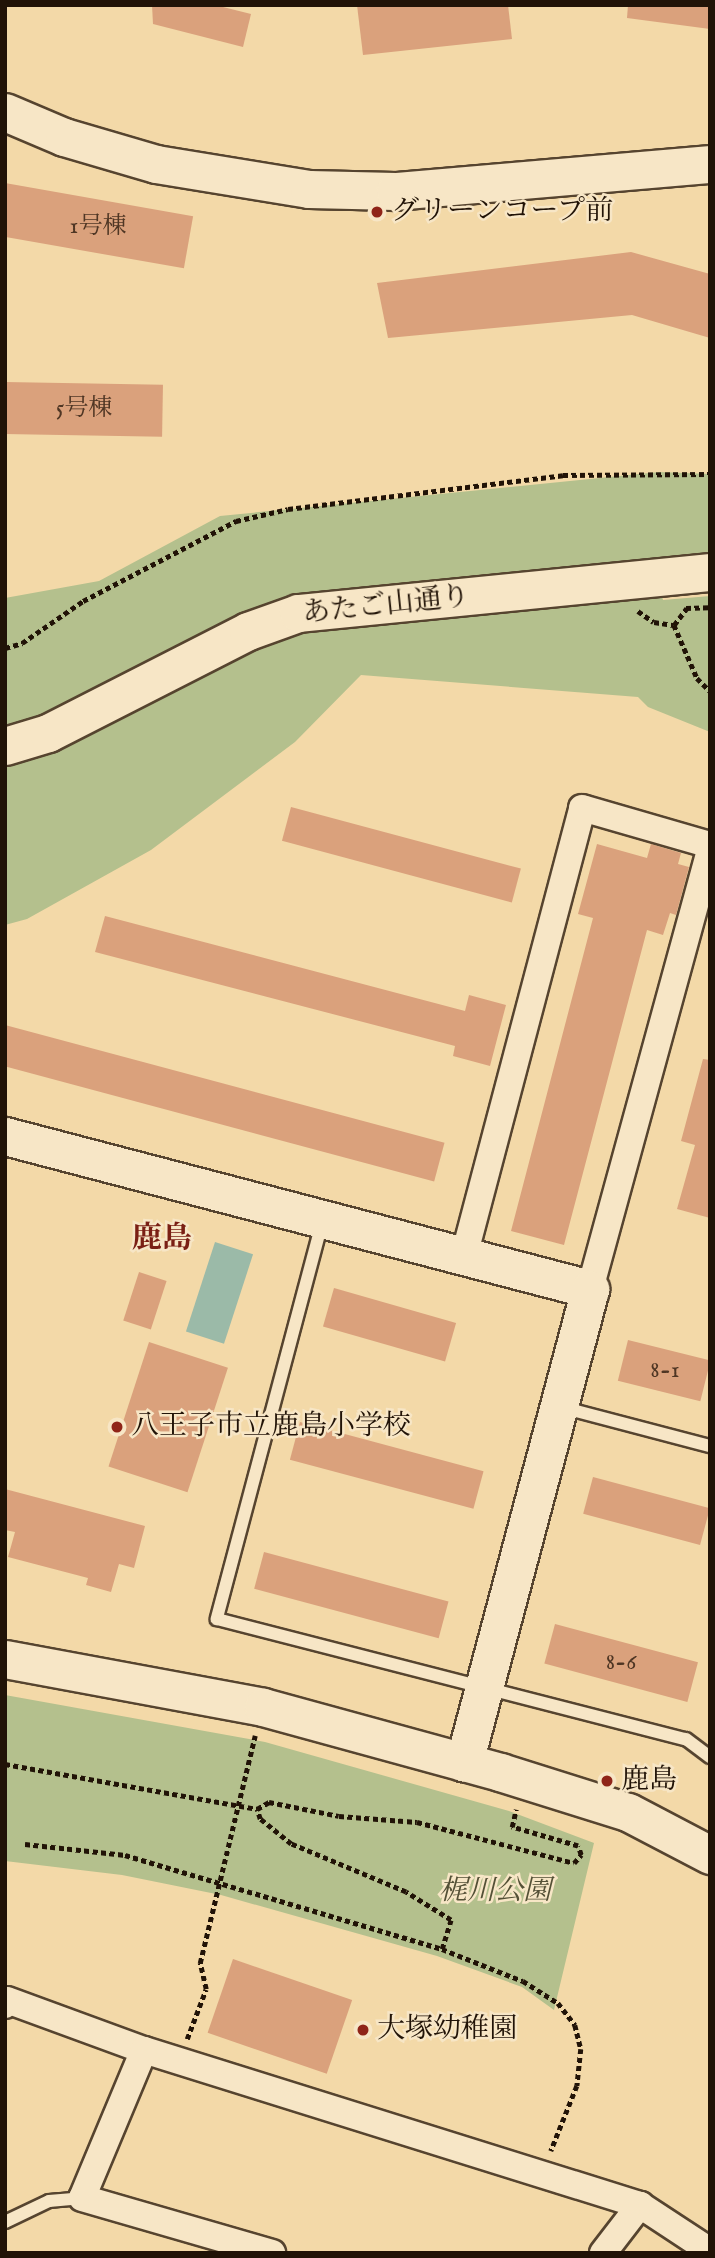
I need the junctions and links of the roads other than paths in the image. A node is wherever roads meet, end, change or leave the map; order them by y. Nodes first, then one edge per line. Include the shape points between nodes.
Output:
1 (5, 112) edge
2 (710, 164) edge
3 (710, 572) edge
4 (5, 746) edge
5 (710, 847) edge
6 (5, 1136) edge
7 (323, 1219) junction
8 (464, 1256) junction
9 (590, 1289) junction
10 (559, 1406) junction
11 (710, 1446) edge
12 (5, 1659) edge
13 (484, 1688) junction
14 (710, 1758) edge
15 (464, 1763) junction
16 (710, 1856) edge
17 (5, 2005) edge
18 (144, 2050) junction
19 (82, 2198) junction
20 (640, 2205) junction
21 (5, 2222) edge
22 (710, 2251) edge
23 (272, 2253) edge
24 (603, 2253) edge

1 - 2 street via 64,137 156,164 309,189 395,191
3 - 4 street, あたご山通り via 298,613 248,631 48,733
5 - 8 street via 582,808
5 - 9 street
6 - 7 street
7 - 8 street
7 - 13 lane via 217,1619
8 - 9 street
9 - 10 street
10 - 11 lane
10 - 13 street
12 - 15 street via 262,1707
13 - 14 lane via 686,1739
13 - 15 street
15 - 16 street via 628,1812
17 - 18 street via 7,2000
18 - 19 street
18 - 20 street
19 - 21 lane via 49,2200
19 - 23 street
20 - 22 street
20 - 24 street

